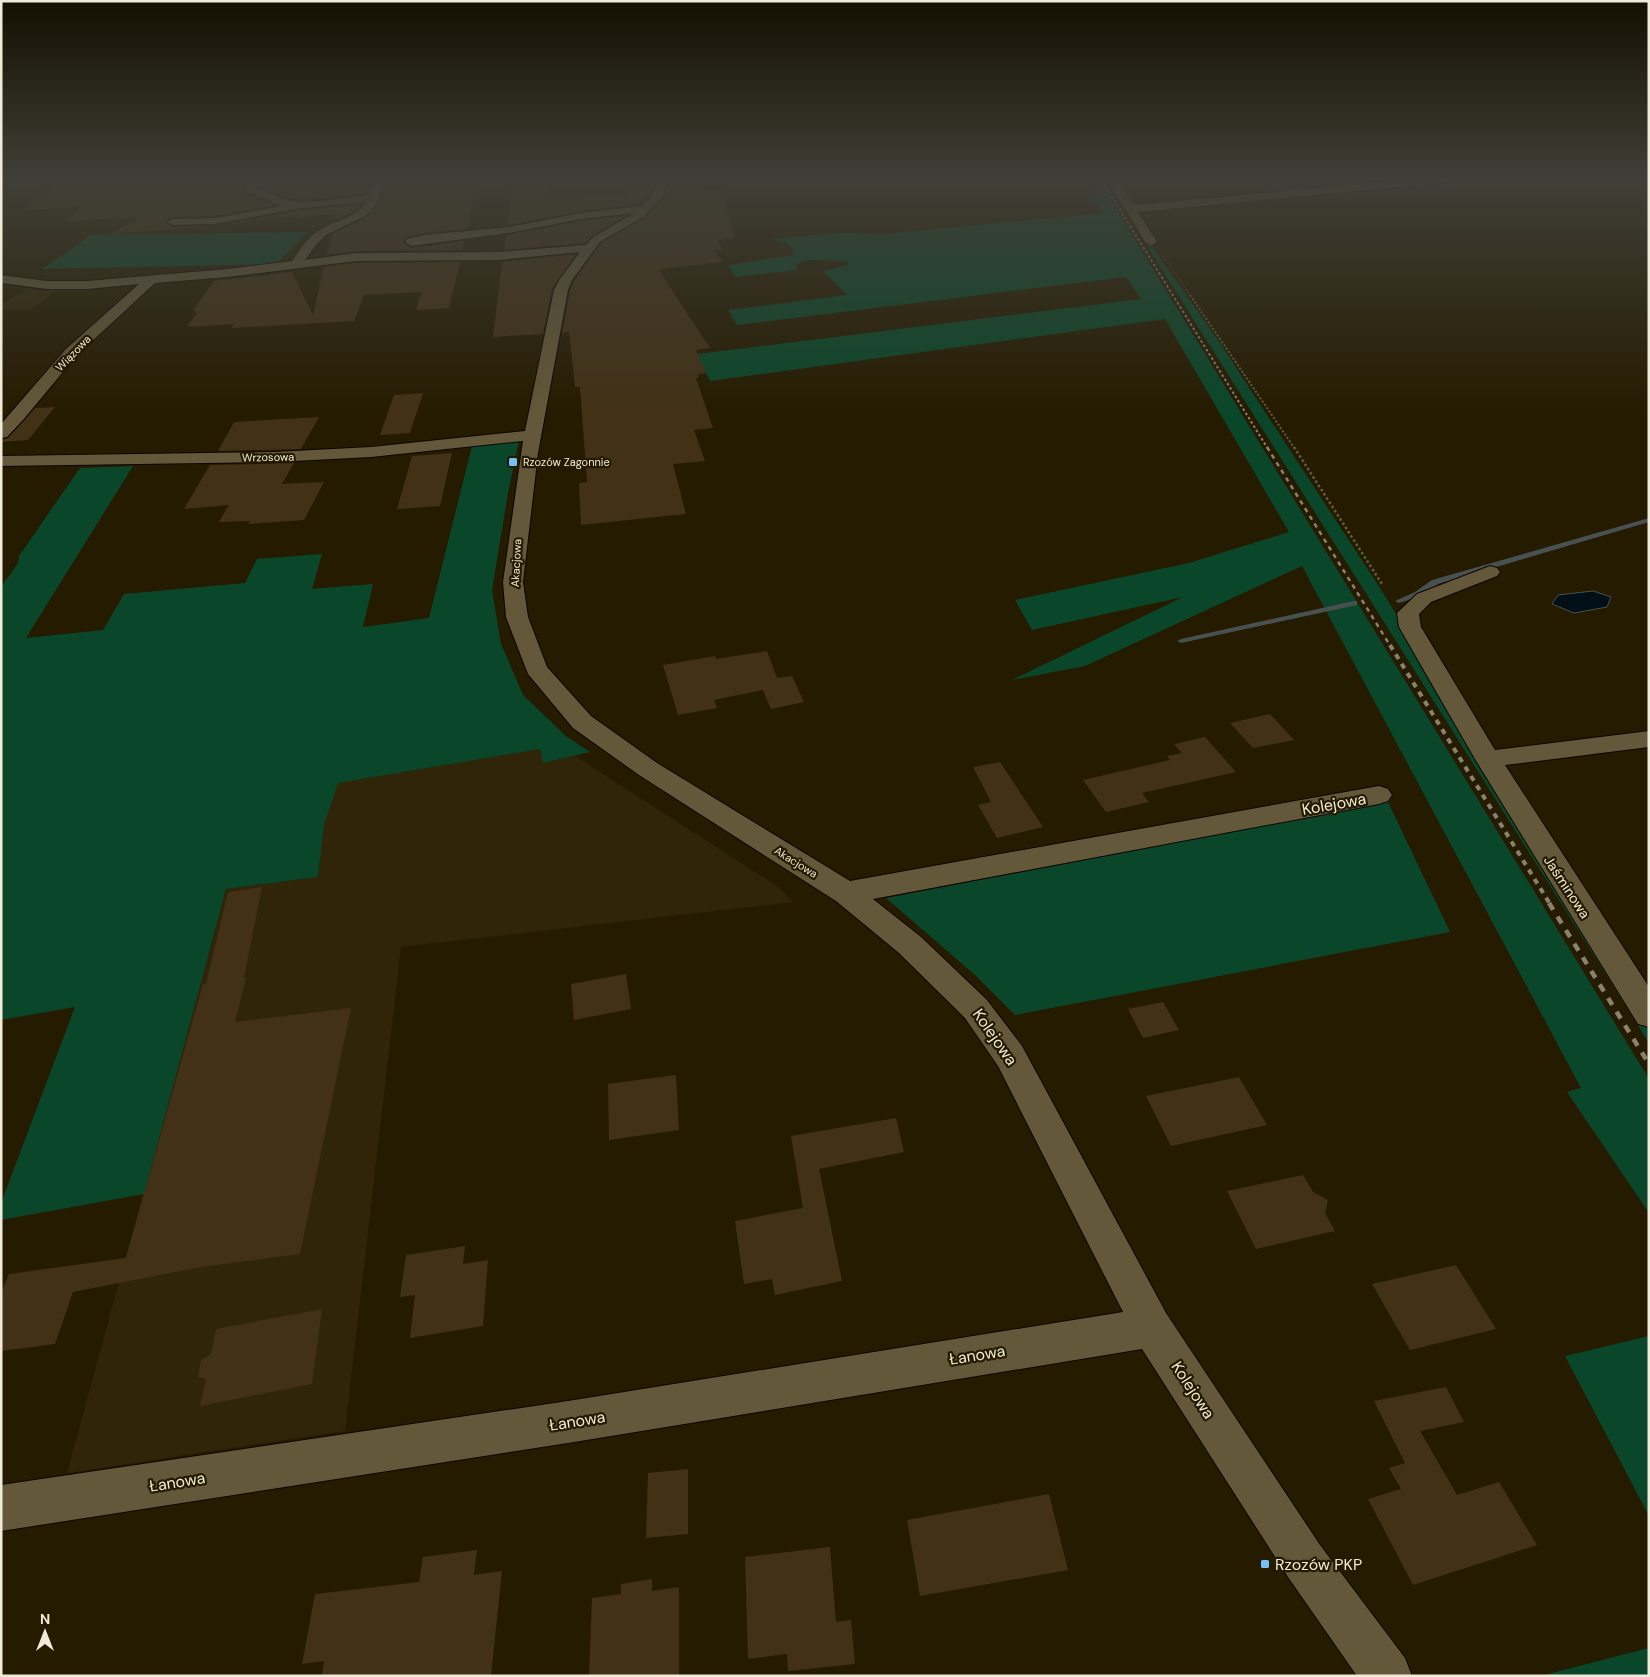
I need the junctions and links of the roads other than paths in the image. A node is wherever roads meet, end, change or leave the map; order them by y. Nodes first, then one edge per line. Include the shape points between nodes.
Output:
1 (301, 257) edge
2 (363, 257) edge
3 (582, 257) edge
4 (296, 264) junction
5 (1, 279) edge
6 (151, 280) junction
7 (1, 433) edge
8 (533, 435) junction
9 (1, 461) edge
10 (1490, 572) dead end
11 (1649, 739) edge
12 (1488, 759) junction
13 (1379, 795) dead end
14 (846, 893) junction
15 (1649, 1014) edge
16 (1152, 1327) junction
17 (1, 1508) edge
18 (1387, 1676) edge

1 - 4 street
2 - 4 street
3 - 8 street, Akacjowa via 561,290
4 - 6 street
5 - 6 street via 64,286
6 - 7 street, Wiązowa via 82,341
8 - 9 street, Wrzosowa via 371,452 275,457
8 - 14 street, Akacjowa via 513,582 517,617 536,669 582,722 648,768
10 - 12 street, Jaśminowa via 1424,598 1408,613 1410,627
11 - 12 street
12 - 15 street, Jaśminowa
13 - 14 street, Kolejowa
14 - 16 street, Kolejowa via 910,945 976,1009 1010,1056
16 - 17 street, Łanowa via 568,1422
16 - 18 street, Kolejowa via 1304,1561

